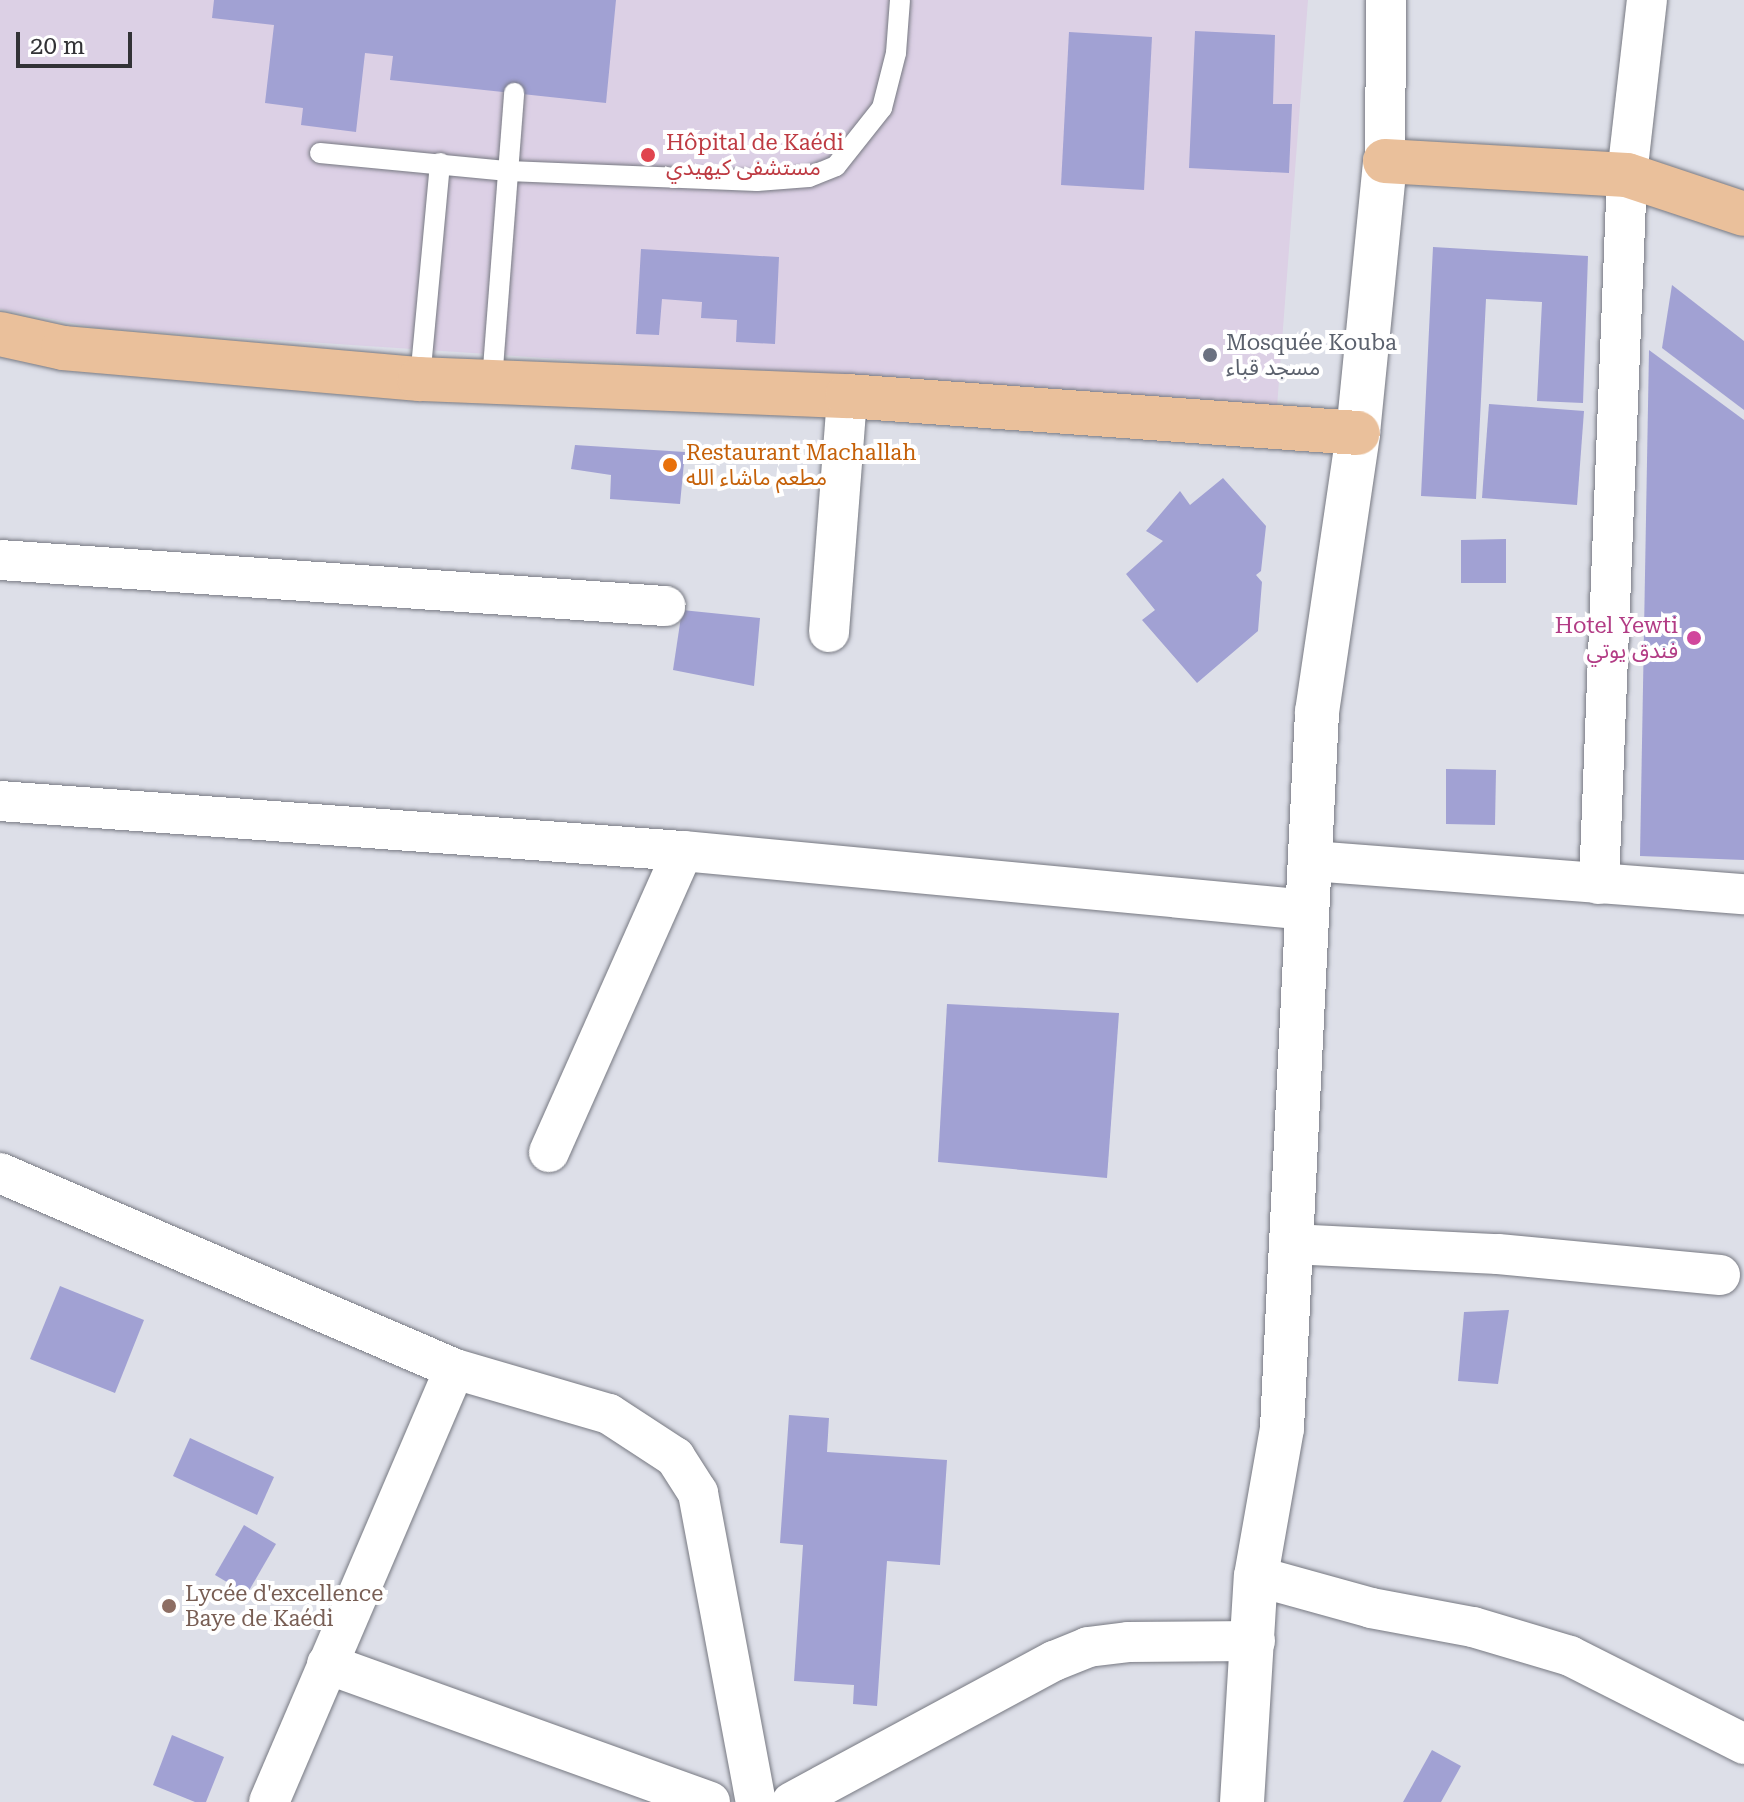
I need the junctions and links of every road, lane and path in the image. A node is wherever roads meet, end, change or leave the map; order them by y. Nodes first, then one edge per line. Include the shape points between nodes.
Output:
1 (900, 0) edge
2 (1386, 0) edge
3 (1647, 0) edge
4 (514, 93) dead end
5 (320, 153) dead end
6 (1385, 161) junction
7 (440, 163) junction
8 (508, 171) junction
9 (1627, 175) junction
10 (1744, 214) edge
11 (0, 334) edge
12 (420, 379) junction
13 (492, 381) junction
14 (847, 396) junction
15 (1358, 433) junction
16 (0, 560) edge
17 (665, 606) dead end
18 (829, 632) dead end
19 (0, 801) edge
20 (683, 851) junction
21 (1312, 861) junction
22 (1599, 884) junction
23 (1744, 894) edge
24 (1308, 910) junction
25 (549, 1152) dead end
26 (0, 1173) edge
27 (1291, 1244) junction
28 (1720, 1275) dead end
29 (455, 1369) junction
30 (1256, 1576) junction
31 (1255, 1641) junction
32 (327, 1664) junction
33 (1744, 1744) edge
34 (269, 1802) edge
35 (710, 1802) edge
36 (756, 1802) edge
37 (792, 1802) edge
38 (1242, 1802) edge

1 - 8 lane via 896,53 882,108 836,166 809,177 757,181
2 - 6 street
3 - 9 street
4 - 8 lane
5 - 7 lane
6 - 9 main road
6 - 15 street
7 - 8 lane
7 - 12 lane
8 - 13 lane
9 - 10 main road
9 - 22 street
11 - 12 main road via 63,348
12 - 13 main road
13 - 14 main road
14 - 15 main road
14 - 18 street
15 - 21 street via 1317,712
16 - 17 street
19 - 20 street
20 - 24 street
20 - 25 street
21 - 22 street
21 - 24 street
22 - 23 street
24 - 27 street
26 - 29 street
27 - 28 street via 1498,1254
27 - 30 street via 1282,1428
29 - 32 street
29 - 36 street via 609,1414 675,1457 698,1493
30 - 31 street
30 - 33 street via 1371,1608 1473,1627 1570,1656
31 - 37 street via 1088,1647
31 - 38 street
32 - 34 street
32 - 35 street

